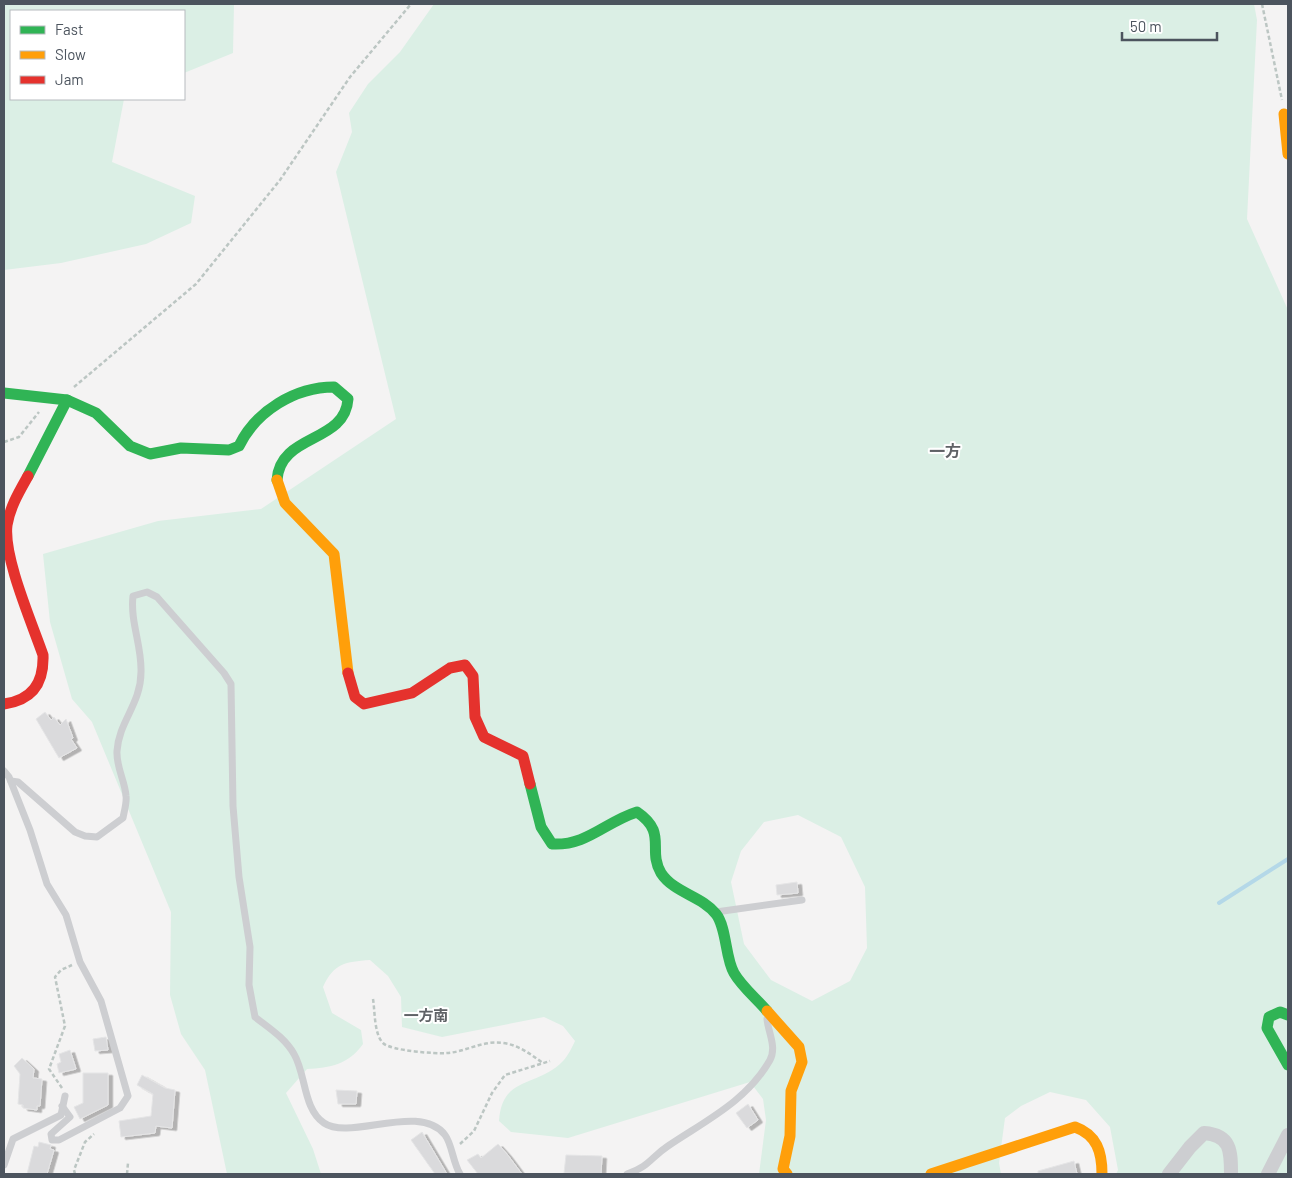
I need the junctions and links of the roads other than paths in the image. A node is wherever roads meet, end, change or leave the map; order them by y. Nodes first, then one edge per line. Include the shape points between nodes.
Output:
1 (1284, 114) road end
2 (1288, 154) edge
3 (4, 393) edge
4 (67, 400) junction
5 (4, 704) edge
6 (4, 771) edge
7 (11, 781) junction
8 (802, 900) dead end
9 (713, 912) junction
10 (766, 1011) junction
11 (1288, 1014) edge
12 (1288, 1065) edge
13 (66, 1096) road end
14 (62, 1106) junction
15 (1288, 1135) edge
16 (4, 1165) edge
17 (460, 1174) edge
18 (627, 1174) edge
19 (787, 1174) edge
20 (931, 1174) edge
21 (1102, 1174) edge
22 (1169, 1174) edge
23 (1231, 1174) edge
24 (1268, 1174) edge

1 - 2 street
3 - 4 street
4 - 5 street via 12,506 7,527 10,557 43,655 44,667 35,692 22,701
4 - 9 street via 96,413 130,446 150,454 181,448 229,450 239,446 246,432 274,405 315,387 334,387 348,399 347,412 337,425 291,451 280,464 277,479 285,503 334,554 349,680 355,697 364,704 412,693 450,668 465,665 474,676 475,717 484,736 523,756 541,827 552,844 578,844 623,814 637,812 649,820 656,835 656,855 661,872 674,886
6 - 7 lane
7 - 14 lane via 47,884 66,915 80,962 102,1001 128,1096 120,1108 59,1140 52,1140 51,1134 70,1117
7 - 17 lane via 18,782 75,832 85,836 97,837 123,818 126,796 117,752 120,732 138,700 142,671 133,596 147,592 157,597 231,684 234,815 250,947 249,985 255,1017 295,1054 312,1108 324,1123 338,1127 418,1121 435,1126 446,1136
8 - 9 lane
9 - 10 street via 726,941 734,973
10 - 18 lane via 773,1044 771,1059 740,1098 666,1148 644,1169
10 - 19 street via 799,1046 802,1062 791,1091 790,1136 783,1169
11 - 12 street via 1280,1012 1270,1017 1267,1028
13 - 14 lane
14 - 16 lane via 60,1115 12,1139
15 - 24 street
20 - 21 street via 1075,1126 1088,1130 1096,1140
22 - 23 street via 1204,1133 1217,1134 1226,1141 1231,1156

